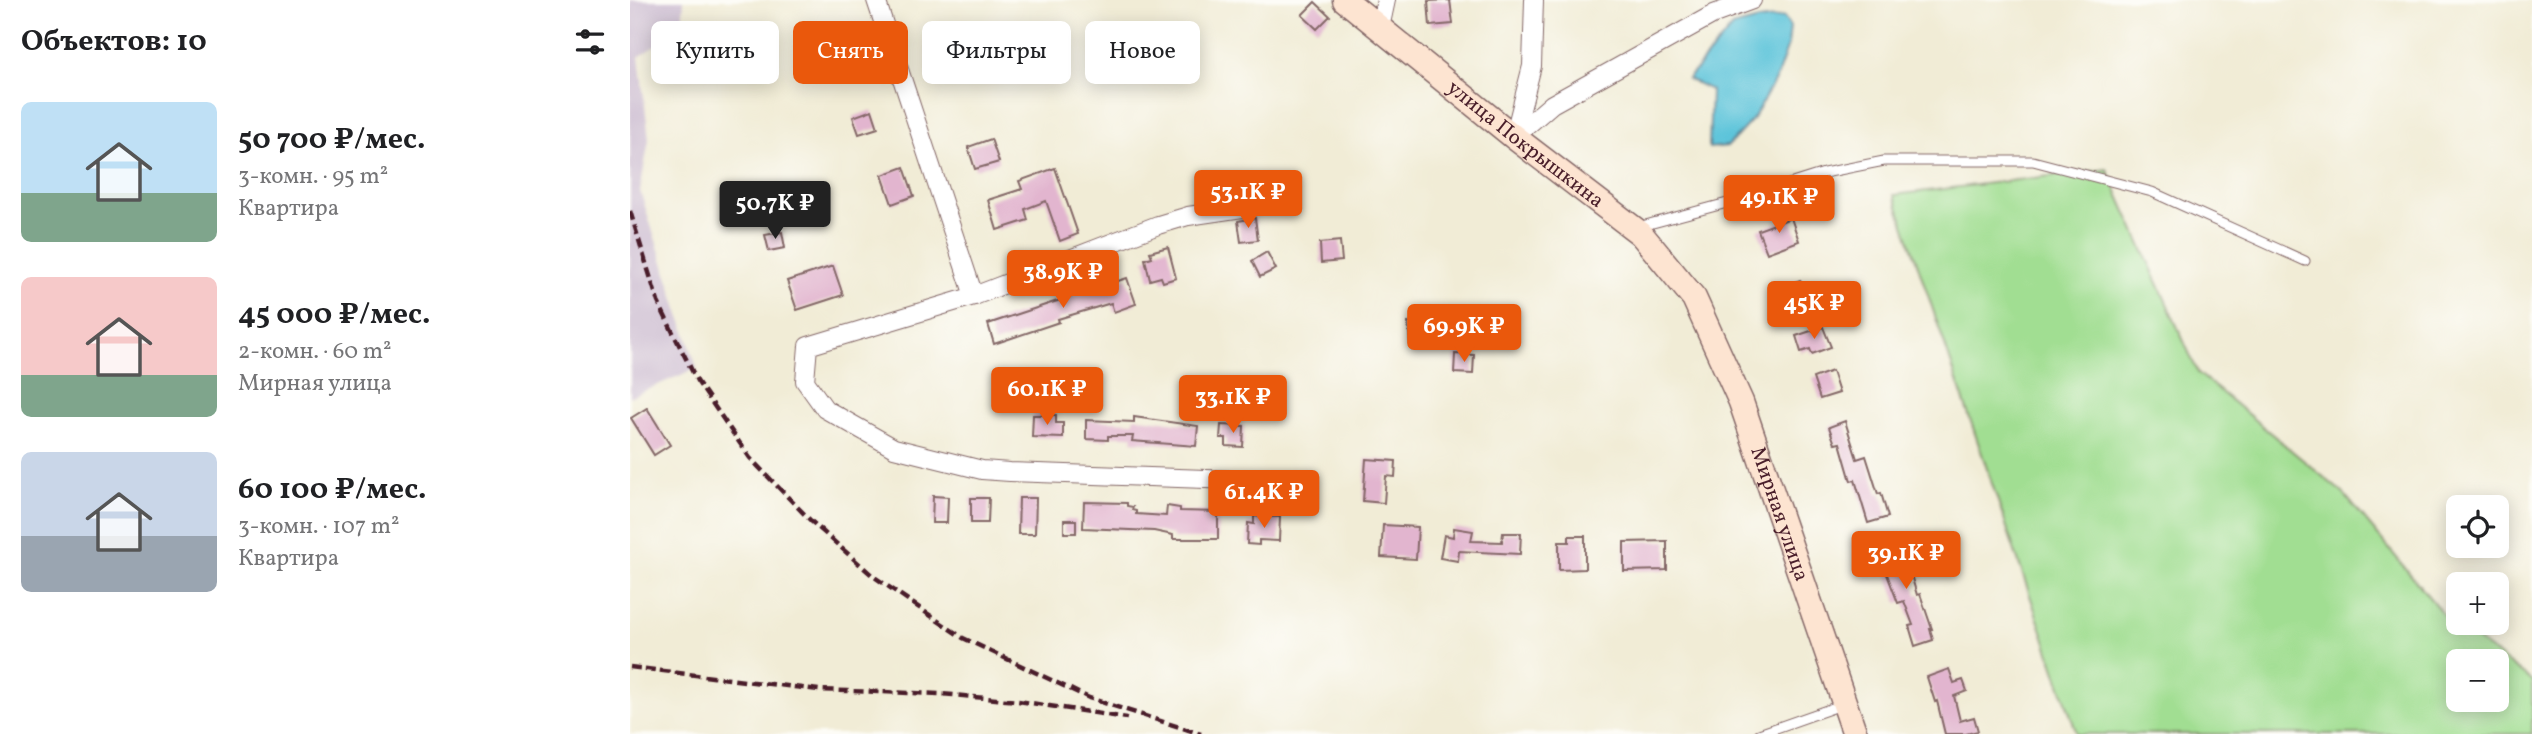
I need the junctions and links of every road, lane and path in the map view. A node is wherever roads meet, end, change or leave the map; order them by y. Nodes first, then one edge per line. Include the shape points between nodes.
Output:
1 (876, 0) edge
2 (1345, 0) edge
3 (1386, 0) edge
4 (1534, 0) edge
5 (1752, 0) edge
6 (1380, 28) junction
7 (1514, 136) junction
8 (1249, 208) dead end
9 (1633, 228) junction
10 (2305, 261) dead end
11 (974, 296) junction
12 (1694, 298) joint
13 (1297, 503) dead end
14 (1844, 704) junction
15 (1759, 734) edge
16 (1855, 734) edge

1 - 11 street
2 - 6 street, улица Покрышкина
3 - 6 street
4 - 7 street via 1532,66
5 - 7 street via 1714,14 1552,104
6 - 7 street, улица Покрышкина
7 - 9 street, улица Покрышкина
8 - 11 street via 1158,225
9 - 10 lane via 1824,173 1884,161 2033,161 2152,192
9 - 12 street, улица Покрышкина
11 - 13 street via 808,346 805,380 825,409 894,448 982,470 1234,480
12 - 14 street, Мирная улица via 1741,402
14 - 15 lane
14 - 16 street, Мирная улица

